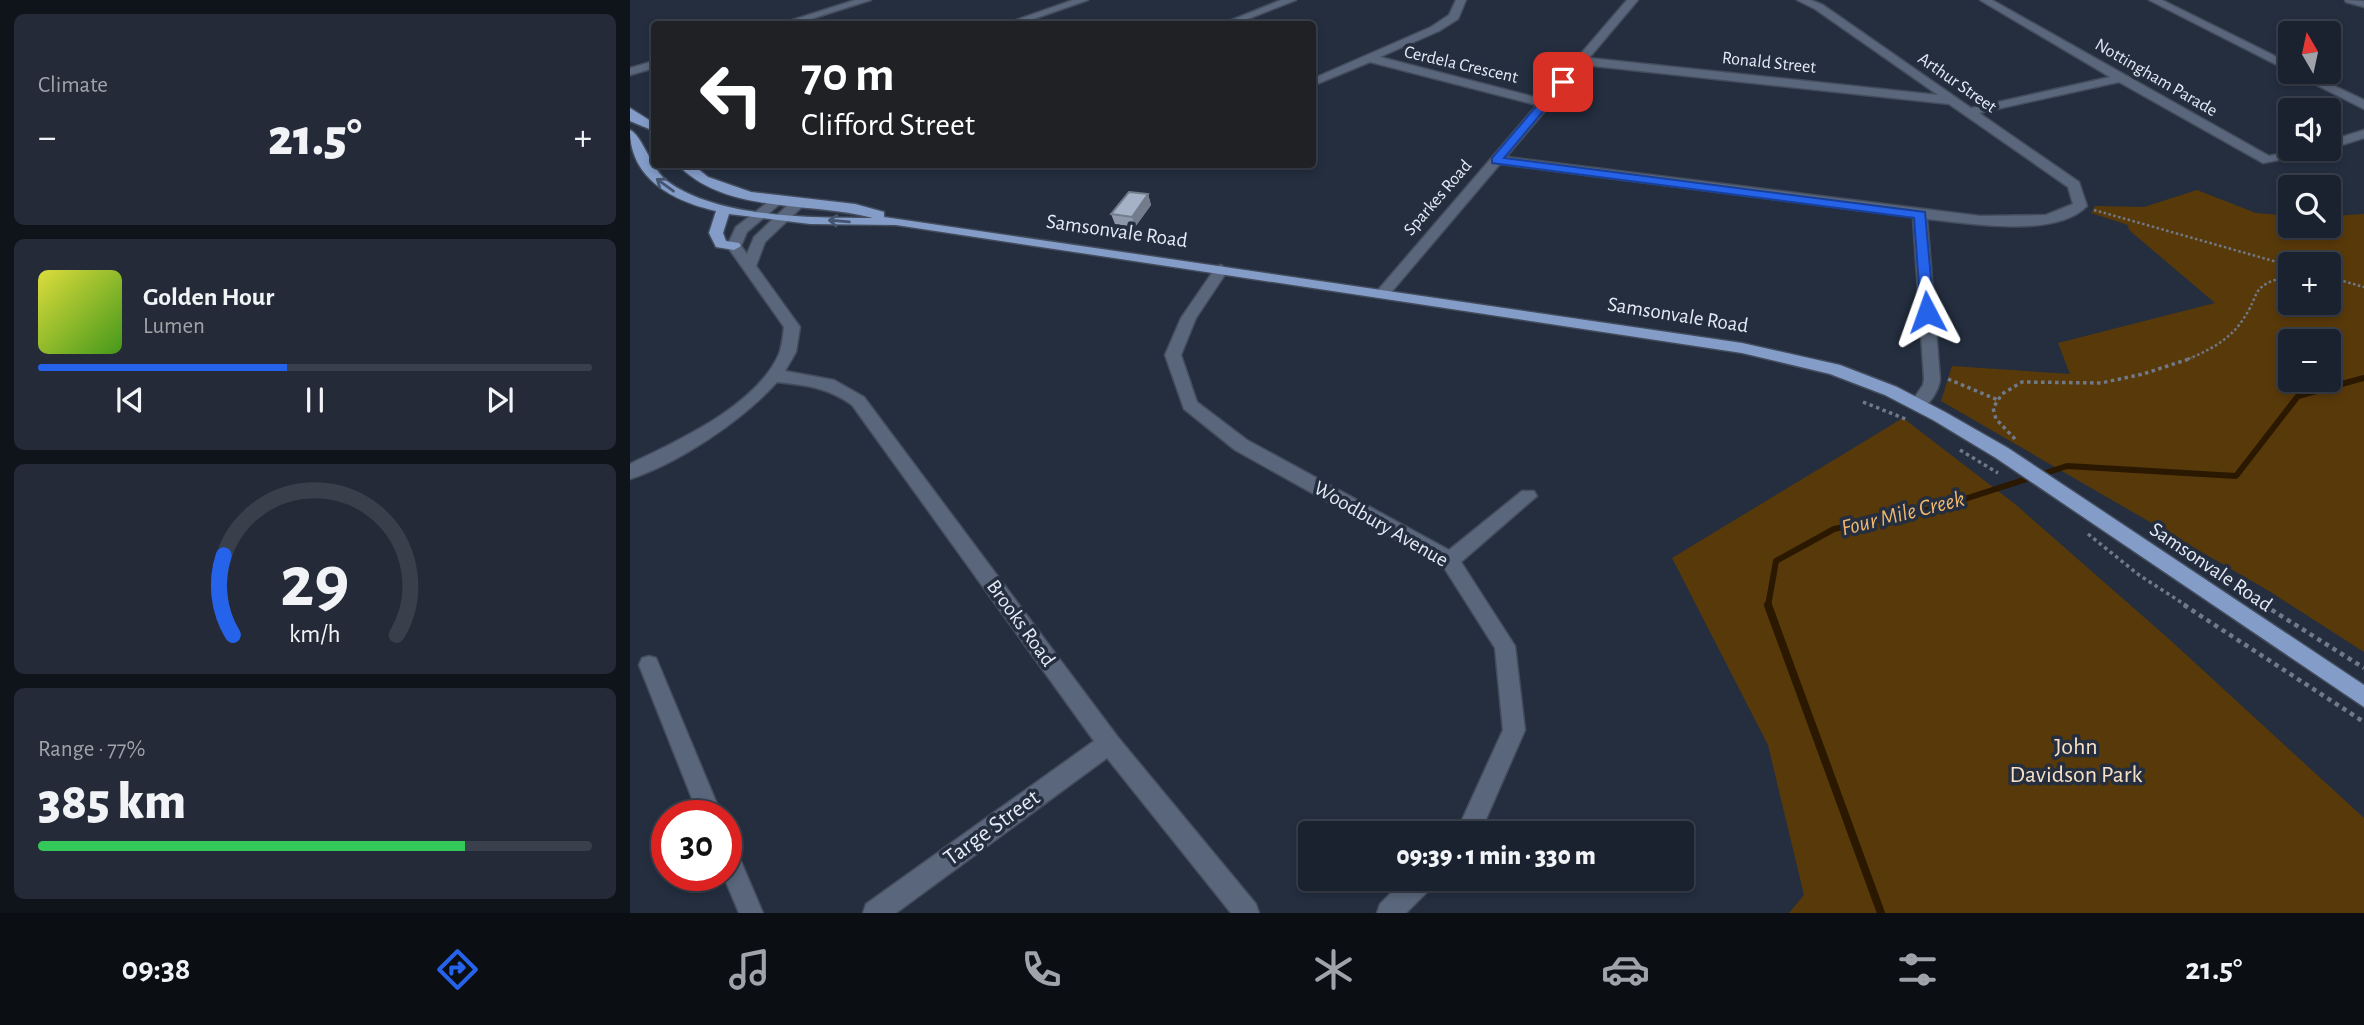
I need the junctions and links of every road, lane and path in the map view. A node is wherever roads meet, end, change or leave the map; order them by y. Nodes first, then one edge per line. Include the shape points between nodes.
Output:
1 (866, 0) edge
2 (1083, 0) edge
3 (1291, 0) edge
4 (1461, 0) edge
5 (1633, 0) edge
6 (1802, 0) edge
7 (1985, 0) edge
8 (2154, 0) edge
9 (2350, 0) edge
10 (2364, 4) edge
11 (797, 21) edge
12 (1019, 21) edge
13 (1235, 21) edge
14 (1369, 58) junction
15 (1581, 61) junction
16 (2278, 62) edge
17 (651, 65) edge
18 (630, 72) edge
19 (2120, 78) junction
20 (1316, 81) edge
21 (2321, 84) edge
22 (1953, 101) junction
23 (1545, 103) junction
24 (2364, 105) edge
25 (1969, 112) junction
26 (632, 115) edge
27 (651, 125) edge
28 (630, 133) edge
29 (2364, 134) edge
30 (2341, 141) edge
31 (2278, 158) edge
32 (1496, 160) junction
33 (688, 168) edge
34 (777, 199) junction
35 (799, 202) junction
36 (2080, 206) junction
37 (723, 209) junction
38 (758, 214) junction
39 (1920, 215) junction
40 (782, 216) junction
41 (896, 221) junction
42 (734, 246) junction
43 (2278, 262) edge
44 (750, 264) junction
45 (1221, 270) junction
46 (2278, 278) edge
47 (2341, 280) edge
48 (2364, 287) edge
49 (1383, 293) junction
50 (772, 376) junction
51 (1945, 378) dead end
52 (1998, 400) junction
53 (1863, 402) dead end
54 (1918, 404) junction
55 (1914, 423) dead end
56 (2018, 442) dead end
57 (1957, 448) dead end
58 (1983, 466) dead end
59 (630, 472) edge
60 (1528, 496) dead end
61 (2086, 520) junction
62 (1450, 560) junction
63 (649, 665) dead end
64 (2364, 697) edge
65 (2364, 722) edge
66 (1109, 743) junction
67 (704, 800) edge
68 (1473, 821) edge
69 (742, 891) edge
70 (1410, 891) edge
71 (751, 913) edge
72 (875, 913) edge
73 (1247, 913) edge
74 (1389, 913) edge

1 - 11 street
2 - 12 street
3 - 13 street
4 - 14 street via 1447,23
5 - 15 street, Sparkes Road
6 - 22 street, Arthur Street
7 - 19 street, Nottingham Parade
8 - 16 street
9 - 10 street
14 - 20 street
14 - 23 street, Cerdela Crescent
15 - 22 street, Ronald Street
15 - 23 street, Sparkes Road
17 - 18 street
19 - 25 street
19 - 31 street, Nottingham Parade via 2244,149 2268,160
21 - 24 street
22 - 25 street, Arthur Street
23 - 32 street, Sparkes Road
25 - 36 street, Arthur Street via 2074,186
26 - 27 main road, Samsonvale Road
26 - 28 main road, Samsonvale Road
37 -> 28 main road, Samsonvale Road via 694,201 658,181 644,164
29 - 30 street
32 - 39 street
32 - 49 street, Sparkes Road
33 - 34 main road, Samsonvale Road via 719,187
34 - 35 main road, Samsonvale Road
34 - 38 street
35 - 40 street
35 - 41 main road, Samsonvale Road
36 - 39 street via 2070,214 2035,221
36 - 43 path
37 - 38 main road, Samsonvale Road
37 - 42 main road via 717,239
38 - 40 main road, Samsonvale Road
38 - 42 street via 737,236
39 - 54 street via 1932,379
41 -> 40 main road, Samsonvale Road via 860,223
40 - 44 street via 755,246
41 - 45 main road, Samsonvale Road
42 - 44 street
44 - 50 street via 792,327 789,351
45 - 49 main road, Samsonvale Road
45 - 62 street, Woodbury Avenue via 1189,318 1172,355 1190,405 1241,445
46 - 52 path via 2254,292 2235,330 2189,358 2116,381 2081,384 2033,378 2016,383
47 - 48 path
49 - 54 main road, Samsonvale Road via 1777,354 1862,378
50 - 59 street via 722,421
50 - 66 street, Brooks Road via 838,386 858,401
51 - 52 path
52 - 56 path via 1993,408 1996,419
53 - 55 path
54 - 61 main road, Samsonvale Road via 2002,453
57 - 58 path
60 - 62 street
61 - 64 main road, Samsonvale Road
61 - 65 path via 2102,547 2139,575
62 - 68 street, Woodbury Avenue via 1505,646 1514,730
63 - 67 street
66 - 72 street, Targe Street
66 - 73 street, Brooks Road
69 - 71 street
70 - 74 street

